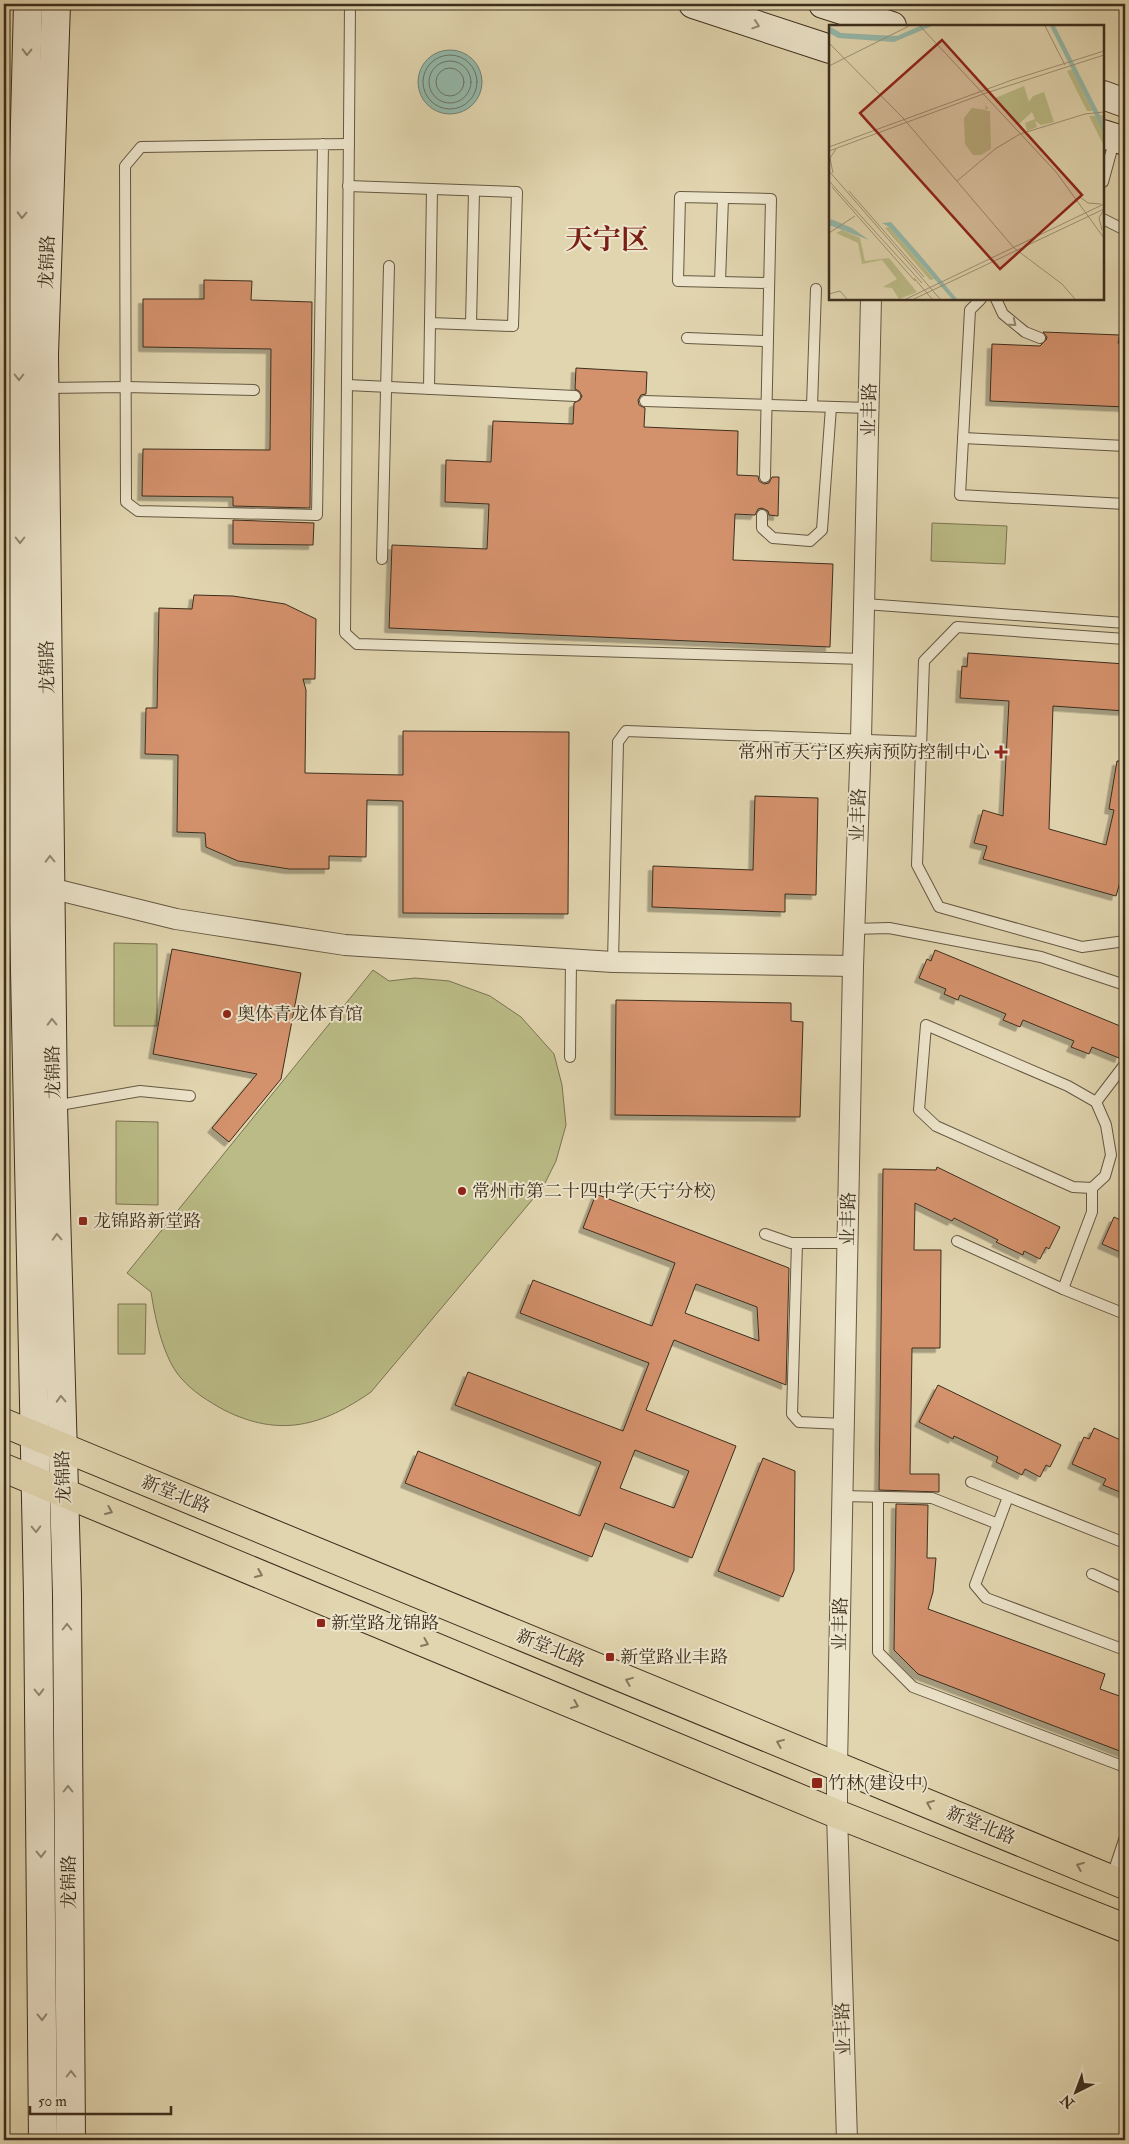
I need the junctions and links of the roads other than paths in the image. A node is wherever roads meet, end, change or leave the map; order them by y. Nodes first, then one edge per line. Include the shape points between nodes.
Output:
1 (28, 4) edge
2 (56, 4) edge
3 (60, 4) edge
4 (350, 4) edge
5 (693, 4) edge
6 (823, 4) edge
7 (875, 19) edge
8 (53, 37) junction
9 (829, 49) edge
10 (1104, 95) edge
11 (1125, 103) edge
12 (1114, 137) edge
13 (323, 144) junction
14 (349, 144) junction
15 (1104, 178) edge
16 (348, 186) junction
17 (432, 189) junction
18 (474, 191) junction
19 (723, 198) junction
20 (1104, 220) edge
21 (1125, 230) edge
22 (389, 266) dead end
23 (720, 282) junction
24 (768, 283) junction
25 (816, 289) dead end
26 (871, 300) edge
27 (981, 300) edge
28 (996, 300) edge
29 (430, 323) junction
30 (471, 324) junction
31 (687, 338) dead end
32 (1040, 338) dead end
33 (767, 341) junction
34 (347, 385) junction
35 (126, 387) junction
36 (386, 387) junction
37 (44, 388) junction
38 (429, 389) junction
39 (254, 390) dead end
40 (575, 396) dead end
41 (646, 401) dead end
42 (766, 405) junction
43 (812, 406) junction
44 (831, 407) junction
45 (869, 408) junction
46 (963, 438) junction
47 (1125, 446) edge
48 (765, 477) dead end
49 (1125, 504) edge
50 (762, 515) dead end
51 (382, 559) dead end
52 (865, 604) junction
53 (1125, 623) edge
54 (1125, 639) edge
55 (863, 659) junction
56 (861, 739) junction
57 (922, 742) junction
58 (14, 870) edge
59 (50, 888) junction
60 (854, 929) junction
61 (1125, 941) edge
62 (571, 959) junction
63 (613, 962) junction
64 (852, 966) junction
65 (1125, 985) edge
66 (570, 1057) dead end
67 (1125, 1064) edge
68 (190, 1096) dead end
69 (1096, 1102) junction
70 (53, 1106) junction
71 (1092, 1188) junction
72 (765, 1234) dead end
73 (956, 1241) dead end
74 (797, 1243) junction
75 (848, 1243) junction
76 (1063, 1290) junction
77 (1125, 1314) edge
78 (4, 1423) edge
79 (844, 1424) junction
80 (34, 1436) junction
81 (62, 1448) junction
82 (4, 1468) edge
83 (35, 1481) junction
84 (971, 1482) dead end
85 (64, 1493) junction
86 (842, 1496) junction
87 (878, 1497) junction
88 (1008, 1497) junction
89 (998, 1524) junction
90 (1125, 1544) edge
91 (1092, 1574) dead end
92 (1125, 1589) edge
93 (1125, 1650) edge
94 (837, 1766) junction
95 (1125, 1767) edge
96 (837, 1814) junction
97 (1125, 1837) edge
98 (1118, 1882) edge
99 (1125, 1928) edge
100 (43, 2140) edge
101 (71, 2140) edge
102 (847, 2140) edge

1 -> 58 main road, 龙锦路 via 19,356
2 - 8 main road, 龙锦路
3 - 8 main road
4 - 14 lane
5 -> 9 main road
6 - 7 main road
8 - 37 main road, 龙锦路
10 - 11 main road
12 - 15 lane
13 - 14 lane
13 - 35 lane via 142,147 125,166
13 - 35 lane via 316,515 138,511 126,502
14 - 16 lane
16 - 17 lane
16 - 34 lane
17 - 18 lane
17 - 29 lane
18 - 30 lane
18 - 30 lane via 517,192 513,326
19 - 23 lane
19 - 23 lane via 680,197 678,281
19 - 24 lane via 770,199
20 - 21 lane
22 - 36 lane
23 - 24 lane
24 - 33 lane
25 - 43 lane
26 - 45 street, 业丰路
27 - 46 lane via 970,310
28 -> 32 lane via 1002,314 1025,332
29 - 30 lane
29 - 38 lane
31 - 33 lane
33 - 42 lane
34 - 36 lane
34 - 55 lane via 345,633 357,644
35 - 37 lane
35 - 39 lane
36 - 38 lane
36 - 51 lane
59 -> 37 main road, 龙锦路
38 - 40 lane
41 - 42 lane
42 - 43 lane
42 - 48 lane
43 - 44 lane
44 - 45 lane
44 - 50 lane via 822,530 810,541 773,538 762,528
45 - 52 street, 业丰路
46 - 47 lane
46 - 49 lane via 960,495
52 - 53 lane
52 - 55 street, 业丰路
54 - 57 lane via 957,627 924,661
55 - 56 street, 业丰路
56 - 57 lane
56 - 60 street, 业丰路
56 - 63 lane via 626,731 618,742
57 - 61 lane via 918,865 939,907 1082,947
58 - 59 street
58 - 80 main road, 龙锦路
59 - 62 street via 176,919 345,944
70 -> 59 main road, 龙锦路
60 - 64 street, 业丰路
60 - 65 lane via 889,928 1042,957
62 - 63 street
62 - 66 lane
63 - 64 street
64 - 75 street, 业丰路
67 - 69 lane
68 - 70 lane via 140,1091
69 - 71 lane via 1106,1125 1111,1156 1105,1176
69 - 71 lane via 1068,1086 926,1025 918,1110 936,1126 1073,1187
81 -> 70 main road, 龙锦路
71 - 76 lane via 1092,1212
72 - 74 lane
73 - 76 lane
74 - 75 lane
74 - 79 lane via 792,1414 799,1422
75 - 79 street, 业丰路
76 - 77 lane
78 - 80 main road, 新堂北路
79 - 86 street, 业丰路
80 - 81 main road, 新堂北路
80 - 83 main road, 龙锦路
81 - 85 main road, 龙锦路
94 -> 81 main road, 新堂北路
82 - 83 main road
83 - 85 main road
83 -> 100 main road, 龙锦路
84 - 88 lane
85 -> 96 main road
101 -> 85 main road, 龙锦路
86 - 87 lane
86 - 94 street, 业丰路
87 - 89 lane via 932,1498
87 - 95 lane via 878,1652 913,1687
88 - 89 lane
88 - 90 lane
89 - 93 lane via 975,1585 986,1598
91 - 92 lane
94 - 96 street, 业丰路
98 -> 94 main road, 新堂北路
96 - 99 main road
96 - 102 street, 业丰路
97 - 98 lane

